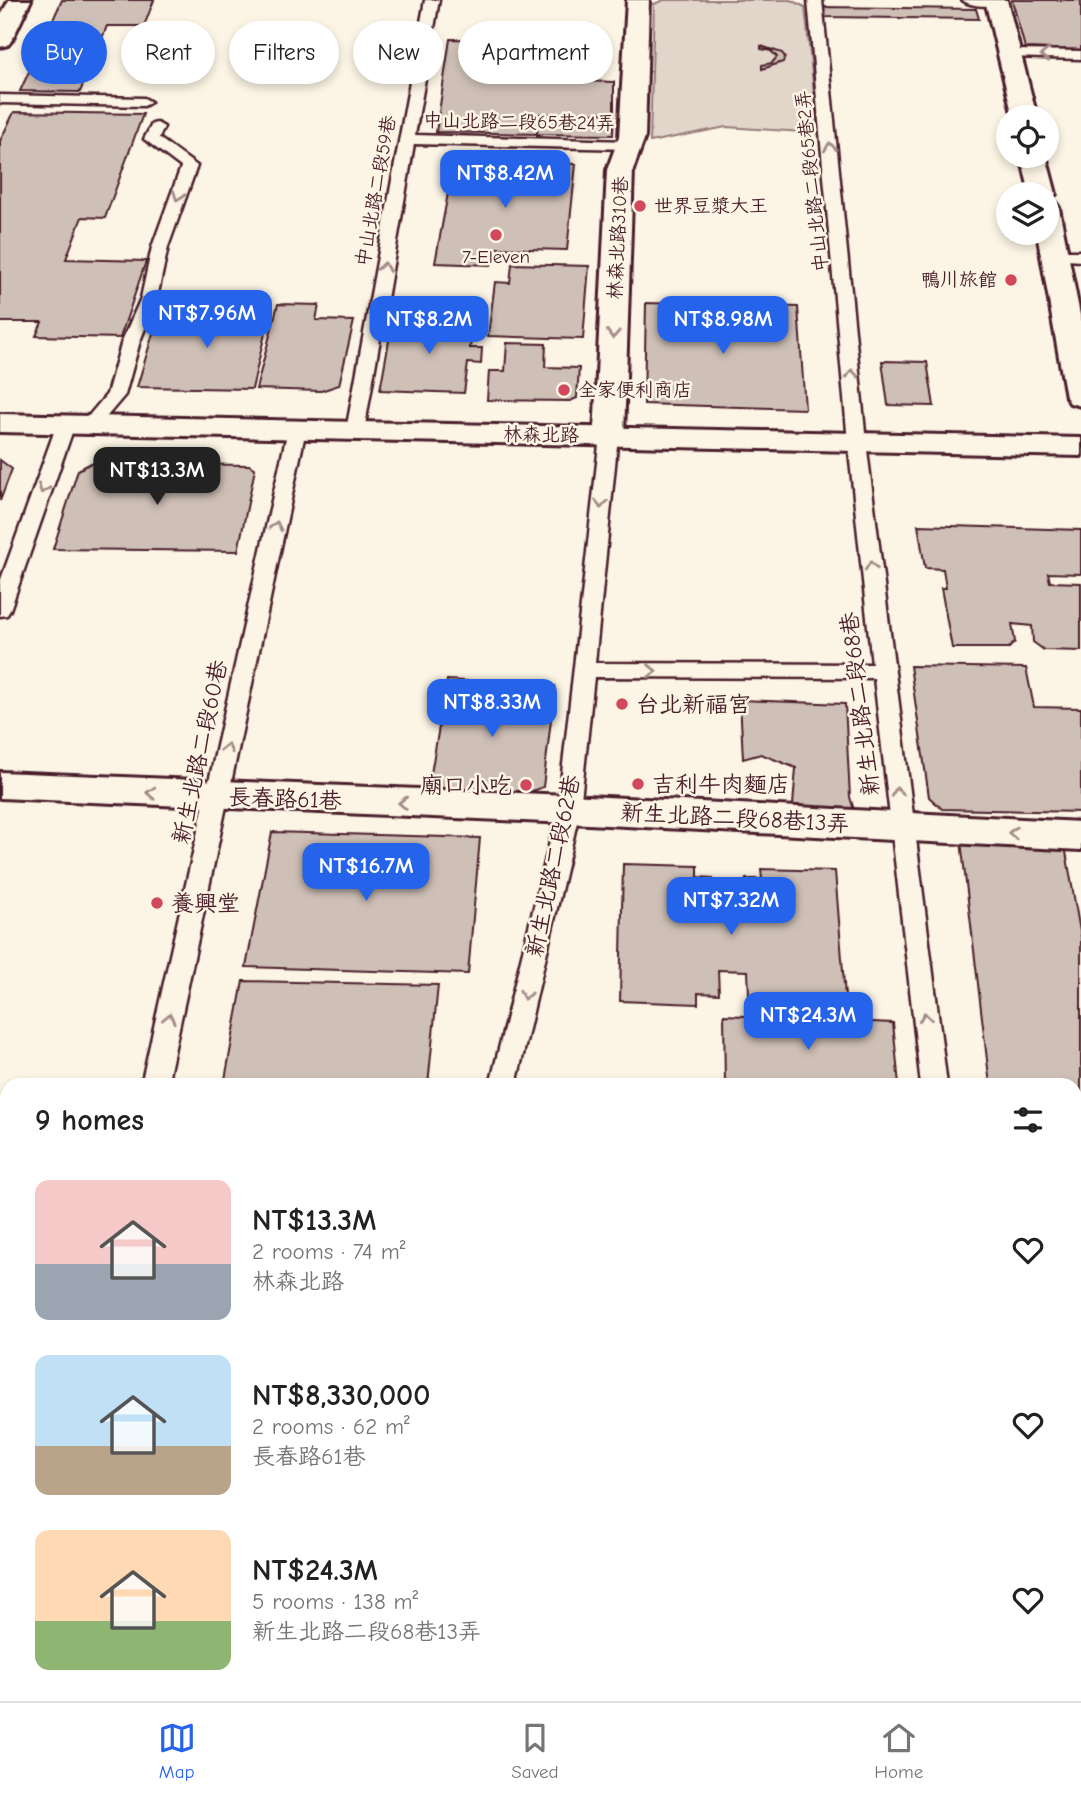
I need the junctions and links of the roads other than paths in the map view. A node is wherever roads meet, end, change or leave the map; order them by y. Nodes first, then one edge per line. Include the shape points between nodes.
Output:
1 (20, 0) edge
2 (432, 0) edge
3 (638, 0) edge
4 (815, 0) edge
5 (969, 0) edge
6 (996, 0) edge
7 (0, 40) edge
8 (1010, 54) junction
9 (1081, 55) edge
10 (0, 99) edge
11 (144, 102) dead end
12 (1022, 105) edge
13 (157, 127) dead end
14 (407, 139) junction
15 (629, 145) junction
16 (1059, 235) edge
17 (1069, 256) edge
18 (1081, 397) edge
19 (0, 423) edge
20 (78, 425) junction
21 (297, 429) junction
22 (355, 431) junction
23 (609, 436) junction
24 (857, 442) junction
25 (1081, 447) edge
26 (0, 610) edge
27 (584, 670) junction
28 (883, 671) junction
29 (0, 785) edge
30 (217, 796) junction
31 (569, 809) junction
32 (901, 827) junction
33 (1081, 836) edge
34 (156, 1078) edge
35 (505, 1078) edge
36 (933, 1078) edge

1 - 7 main road
2 - 14 lane, 中山北路二段59巷
3 - 15 main road, 林森北路310巷
24 -> 4 lane, 中山北路二段65巷2弄
5 - 6 lane
6 - 8 main road
9 -> 8 lane
8 - 12 main road
10 - 11 lane
13 -> 20 lane via 151,139 189,166 116,395
14 - 15 lane, 中山北路二段65巷24弄
22 -> 14 lane, 中山北路二段59巷
15 -> 23 main road, 林森北路310巷 via 620,170
16 - 17 main road
17 - 18 main road
19 - 20 main road, 林森北路
20 - 21 main road, 林森北路
20 -> 26 lane
21 - 22 main road, 林森北路
30 -> 21 lane, 新生北路二段60巷
22 - 23 main road, 林森北路
23 - 24 main road, 林森北路
23 -> 27 lane, 新生北路二段62巷
24 - 25 main road, 林森北路
28 -> 24 lane, 新生北路二段68巷
27 -> 28 lane
27 - 31 lane, 新生北路二段62巷
32 -> 28 lane, 新生北路二段68巷
30 -> 29 main road, 長春路61巷
31 -> 30 main road, 長春路61巷
34 -> 30 lane, 新生北路二段60巷
31 - 32 main road, 新生北路二段68巷13弄
31 -> 35 lane, 新生北路二段62巷
33 -> 32 main road, 新生北路二段68巷13弄
36 -> 32 lane, 新生北路二段68巷

